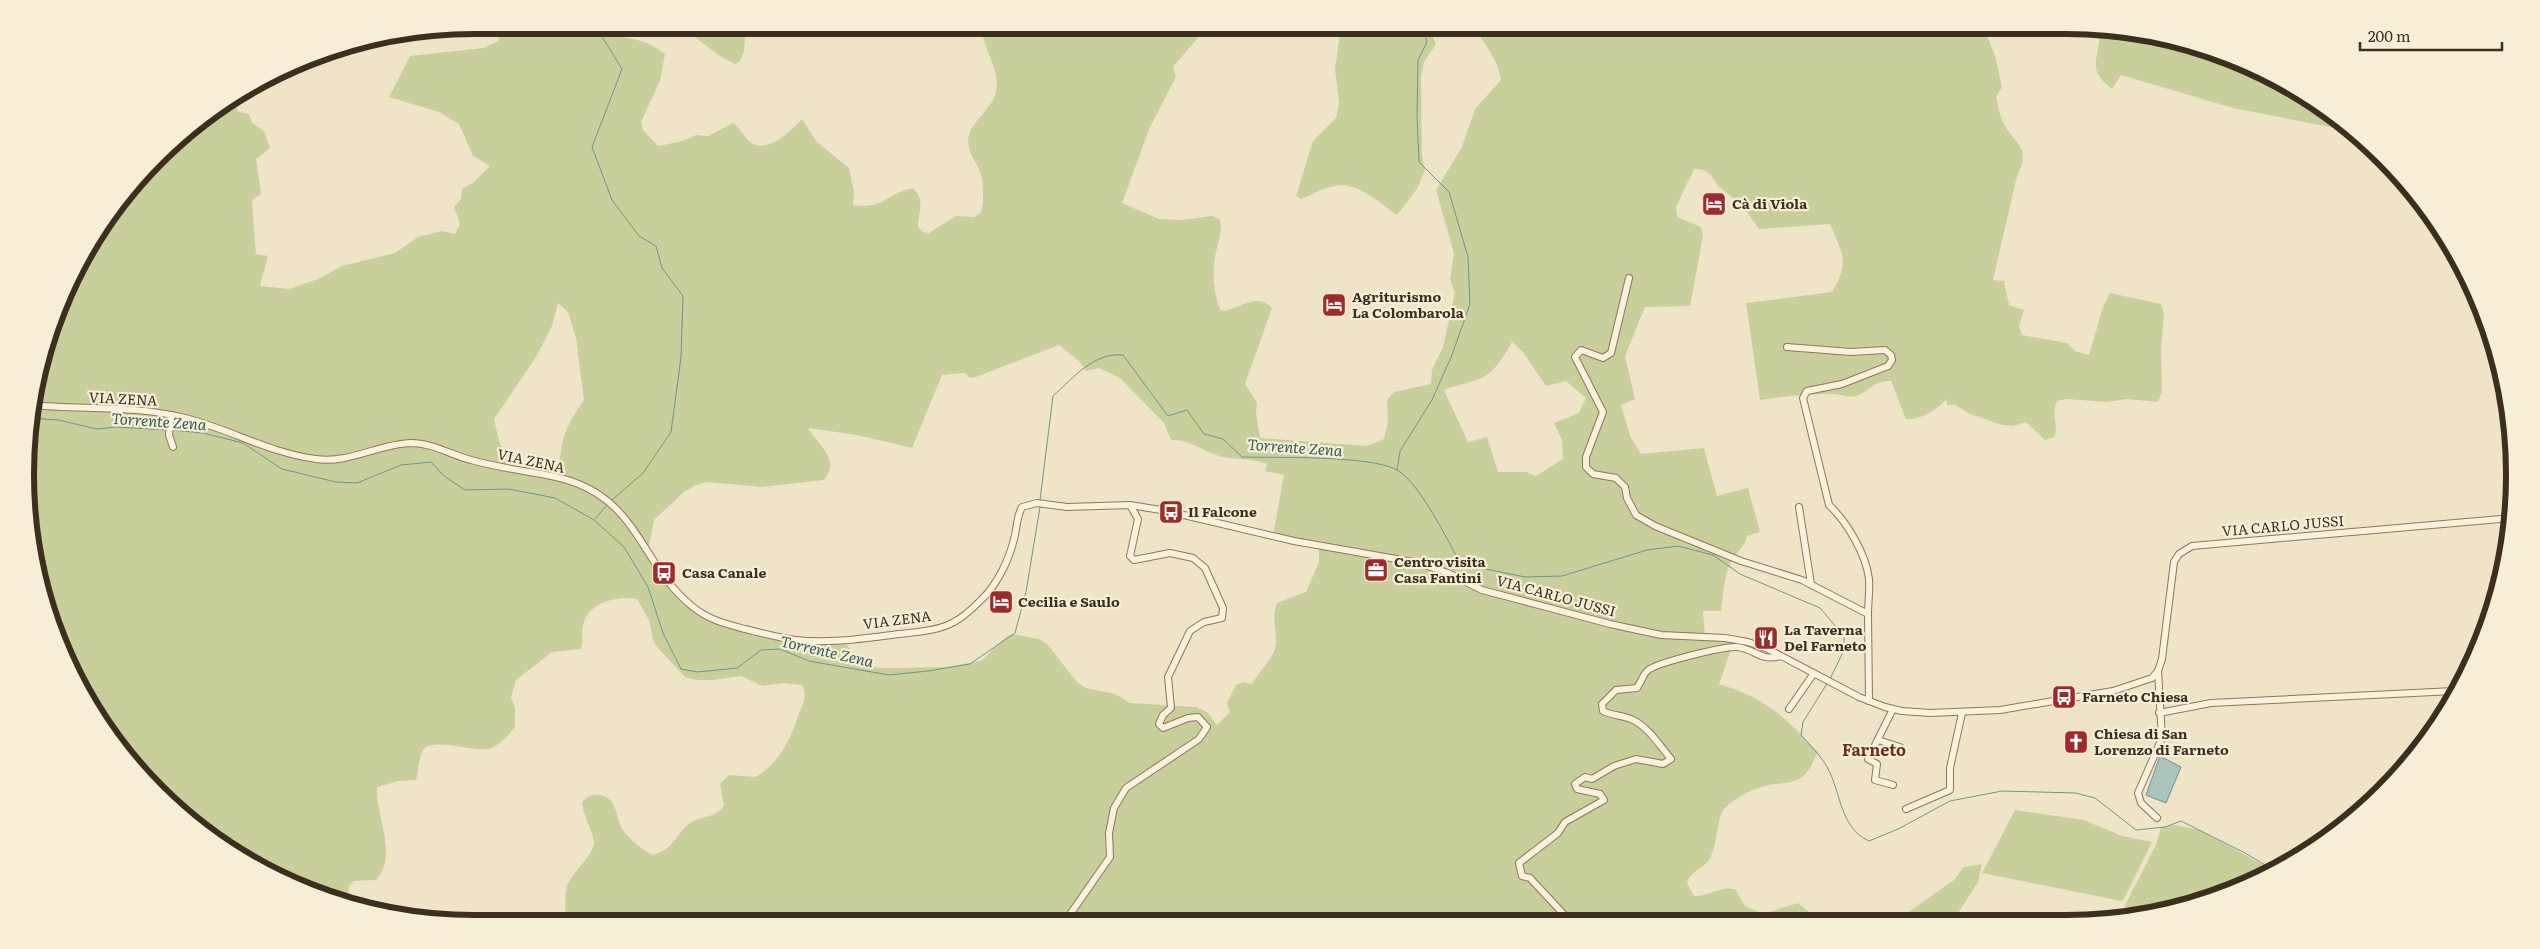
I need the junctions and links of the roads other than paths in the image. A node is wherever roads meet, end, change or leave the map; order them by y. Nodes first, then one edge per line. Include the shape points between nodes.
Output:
1 (1629, 278) dead end
2 (1787, 348) dead end
3 (40, 406) edge
4 (172, 418) junction
5 (173, 447) dead end
6 (1053, 505) joint
7 (1130, 505) junction
8 (1799, 507) dead end
9 (2503, 519) edge
10 (1811, 584) junction
11 (1868, 614) junction
12 (1781, 656) junction
13 (2158, 671) junction
14 (1816, 676) junction
15 (2449, 691) edge
16 (1870, 701) junction
17 (1789, 709) dead end
18 (1893, 709) junction
19 (1962, 713) junction
20 (2159, 713) junction
21 (1878, 740) junction
22 (1900, 746) dead end
23 (1892, 785) dead end
24 (1906, 809) dead end
25 (2157, 818) dead end
26 (1070, 915) edge
27 (1564, 915) edge

1 - 10 street via 1611,353 1603,358 1581,350 1575,357 1602,412 1586,457 1586,467 1593,474 1616,478 1625,487 1636,515 1655,526 1741,561
2 - 11 street via 1851,352 1885,350 1891,355 1888,366 1842,384 1807,391 1803,398 1829,505 1858,546 1867,570
3 - 4 street, VIA ZENA via 141,410
4 - 5 street via 169,435
4 - 6 street, VIA ZENA via 209,424 257,445 318,460 342,459 374,449 414,443 426,444 473,461 558,477 585,488 617,509 677,592 705,616 797,640 901,634 956,622 993,586 1007,560 1022,507 1040,503
6 - 7 street, VIA CARLO JUSSI
7 - 12 street, VIA CARLO JUSSI via 1418,563 1482,590 1610,624 1661,635 1748,642
7 - 26 street via 1138,519 1130,556 1134,560 1170,553 1193,558 1206,568 1223,608 1222,618 1204,622 1190,631 1168,677 1171,708 1163,714 1159,724 1163,728 1198,717 1205,722 1206,730 1199,739 1126,788 1114,808 1109,833 1110,857
8 - 10 street
9 - 13 street, VIA CARLO JUSSI via 2185,549 2174,562 2165,644
10 - 11 street
11 - 16 street
12 - 14 street, VIA CARLO JUSSI
12 - 27 street via 1769,659 1737,648 1727,648 1656,665 1645,672 1637,688 1616,690 1602,704 1603,711 1634,720 1671,759 1663,764 1636,759 1614,766 1592,779 1585,777 1576,784 1577,789 1600,794 1604,800 1565,822 1558,834 1519,863 1522,876 1530,878
13 - 19 street, VIA CARLO JUSSI via 2152,678 2113,692
13 - 20 street, VIA CARLO JUSSI
14 - 16 street, VIA CARLO JUSSI
14 - 17 street
15 - 20 street via 2211,703
16 - 18 street, VIA CARLO JUSSI
18 - 19 street, VIA CARLO JUSSI
18 - 21 street
19 - 24 street via 1950,768 1950,790
20 - 25 street, VIA CARLO JUSSI via 2162,738 2138,793 2141,803
21 - 22 street
21 - 23 street via 1868,759 1877,764 1875,780

